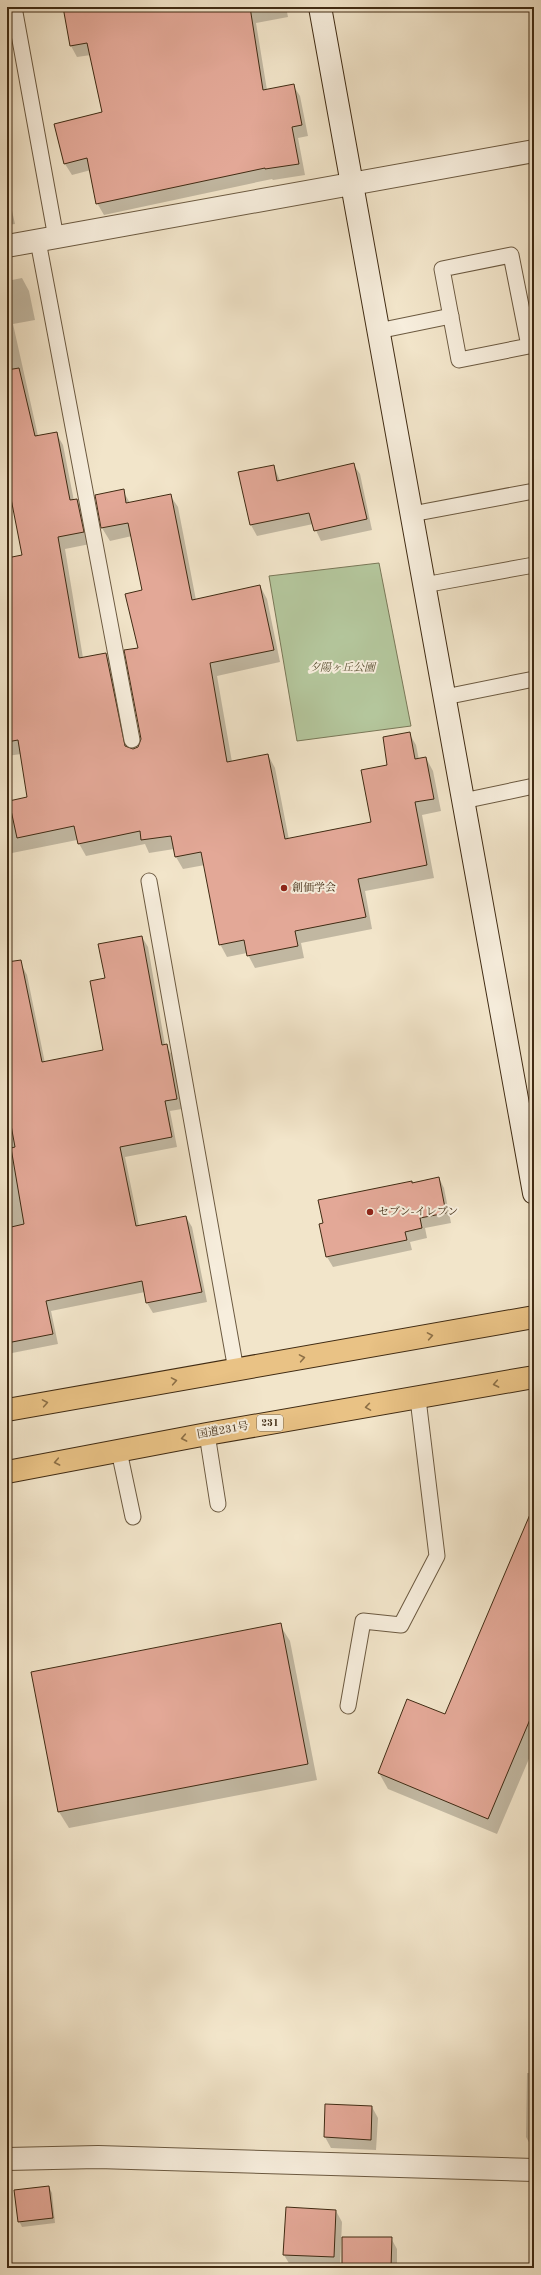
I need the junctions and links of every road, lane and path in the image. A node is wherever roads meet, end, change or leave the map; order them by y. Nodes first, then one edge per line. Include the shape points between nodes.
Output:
1 (14, 7) edge
2 (320, 7) edge
3 (534, 151) edge
4 (352, 184) junction
5 (47, 239) junction
6 (7, 246) edge
7 (451, 316) junction
8 (378, 331) junction
9 (534, 491) edge
10 (412, 514) junction
11 (534, 565) edge
12 (424, 585) junction
13 (534, 679) edge
14 (445, 697) junction
15 (132, 740) dead end
16 (534, 786) edge
17 (463, 801) junction
18 (149, 881) dead end
19 (531, 1157) edge
20 (534, 1193) edge
21 (534, 1317) edge
22 (236, 1370) junction
23 (534, 1377) edge
24 (418, 1399) junction
25 (7, 1410) edge
26 (207, 1434) junction
27 (119, 1451) junction
28 (7, 1472) edge
29 (218, 1504) dead end
30 (133, 1517) dead end
31 (348, 1706) dead end
32 (7, 2159) edge
33 (534, 2170) edge

1 - 5 lane
2 - 4 street
3 - 4 street
4 - 5 street
4 - 8 street
5 - 6 street
5 - 15 lane
7 - 7 lane via 459,360 529,346 510,255 442,269
7 - 8 lane
8 - 10 street
9 - 10 lane
10 - 12 street
11 - 12 lane
12 - 14 street
13 - 14 lane
14 - 17 street
16 - 17 lane
17 - 19 street
18 - 22 lane
19 - 20 street
22 -> 21 highway
25 -> 22 highway
23 -> 24 highway, 国道231号 / 231
24 -> 26 highway, 国道231号 / 231
24 - 31 lane via 437,1556 402,1625 363,1621
26 -> 27 highway, 国道231号 / 231
26 - 29 lane
27 -> 28 highway, 国道231号 / 231
27 - 30 lane
32 - 33 street via 98,2157

